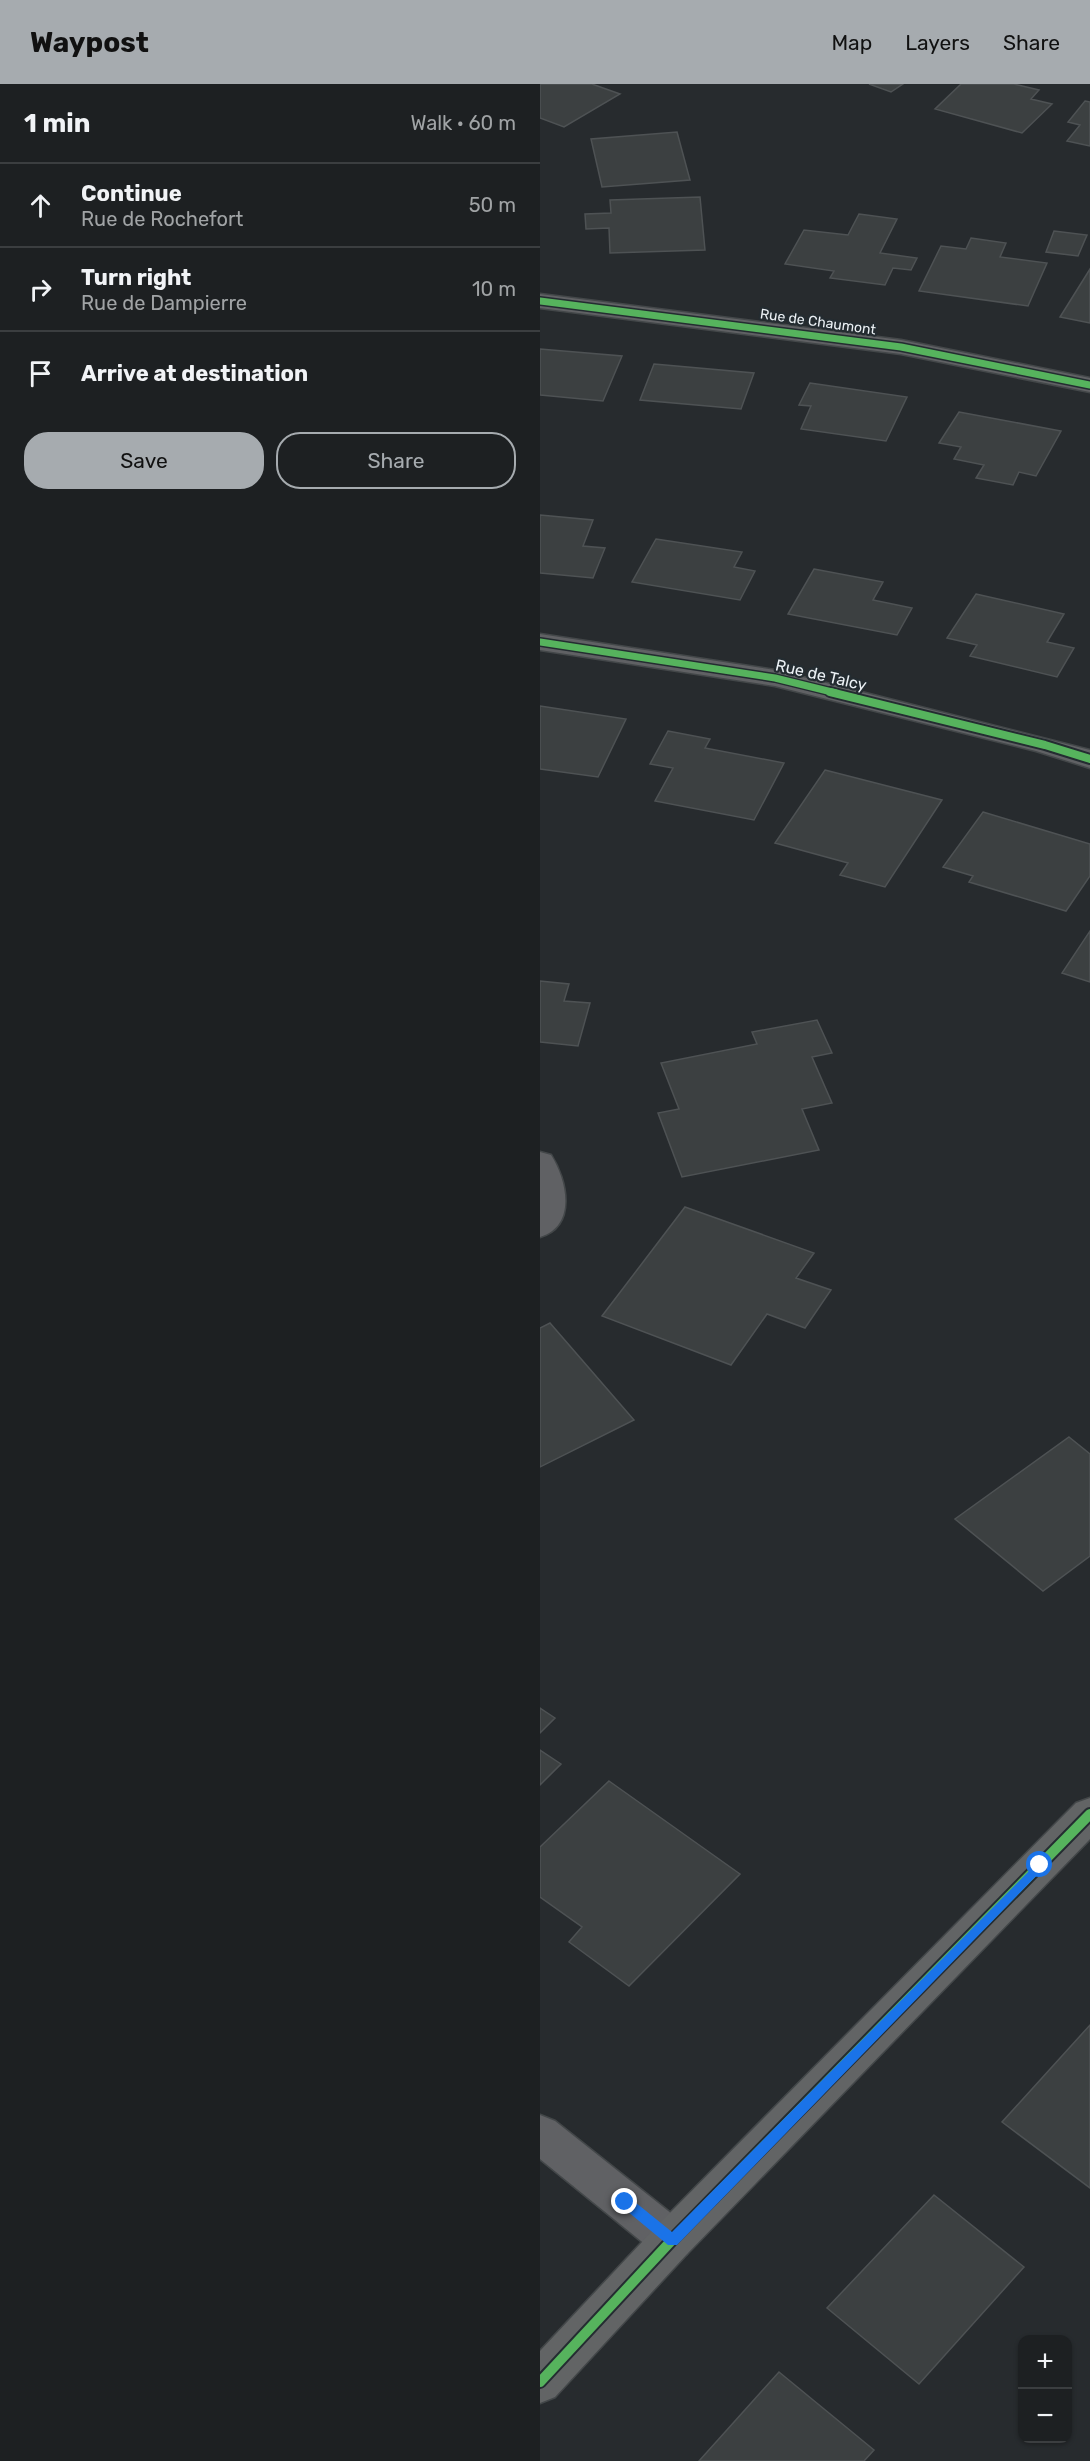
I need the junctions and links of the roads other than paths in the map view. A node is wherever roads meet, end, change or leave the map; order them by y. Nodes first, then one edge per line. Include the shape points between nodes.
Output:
1 (540, 301) edge
2 (1090, 385) edge
3 (540, 642) edge
4 (1090, 759) edge
5 (540, 1163) edge
6 (540, 1225) edge
7 (1090, 1814) edge
8 (540, 2134) edge
9 (672, 2241) junction
10 (540, 2382) edge

1 - 2 street, Rue de Chaumont via 901,347
3 - 4 street, Rue de Talcy via 775,678
5 - 6 street via 548,1175 551,1198
7 - 9 street
8 - 9 street
9 - 10 street

